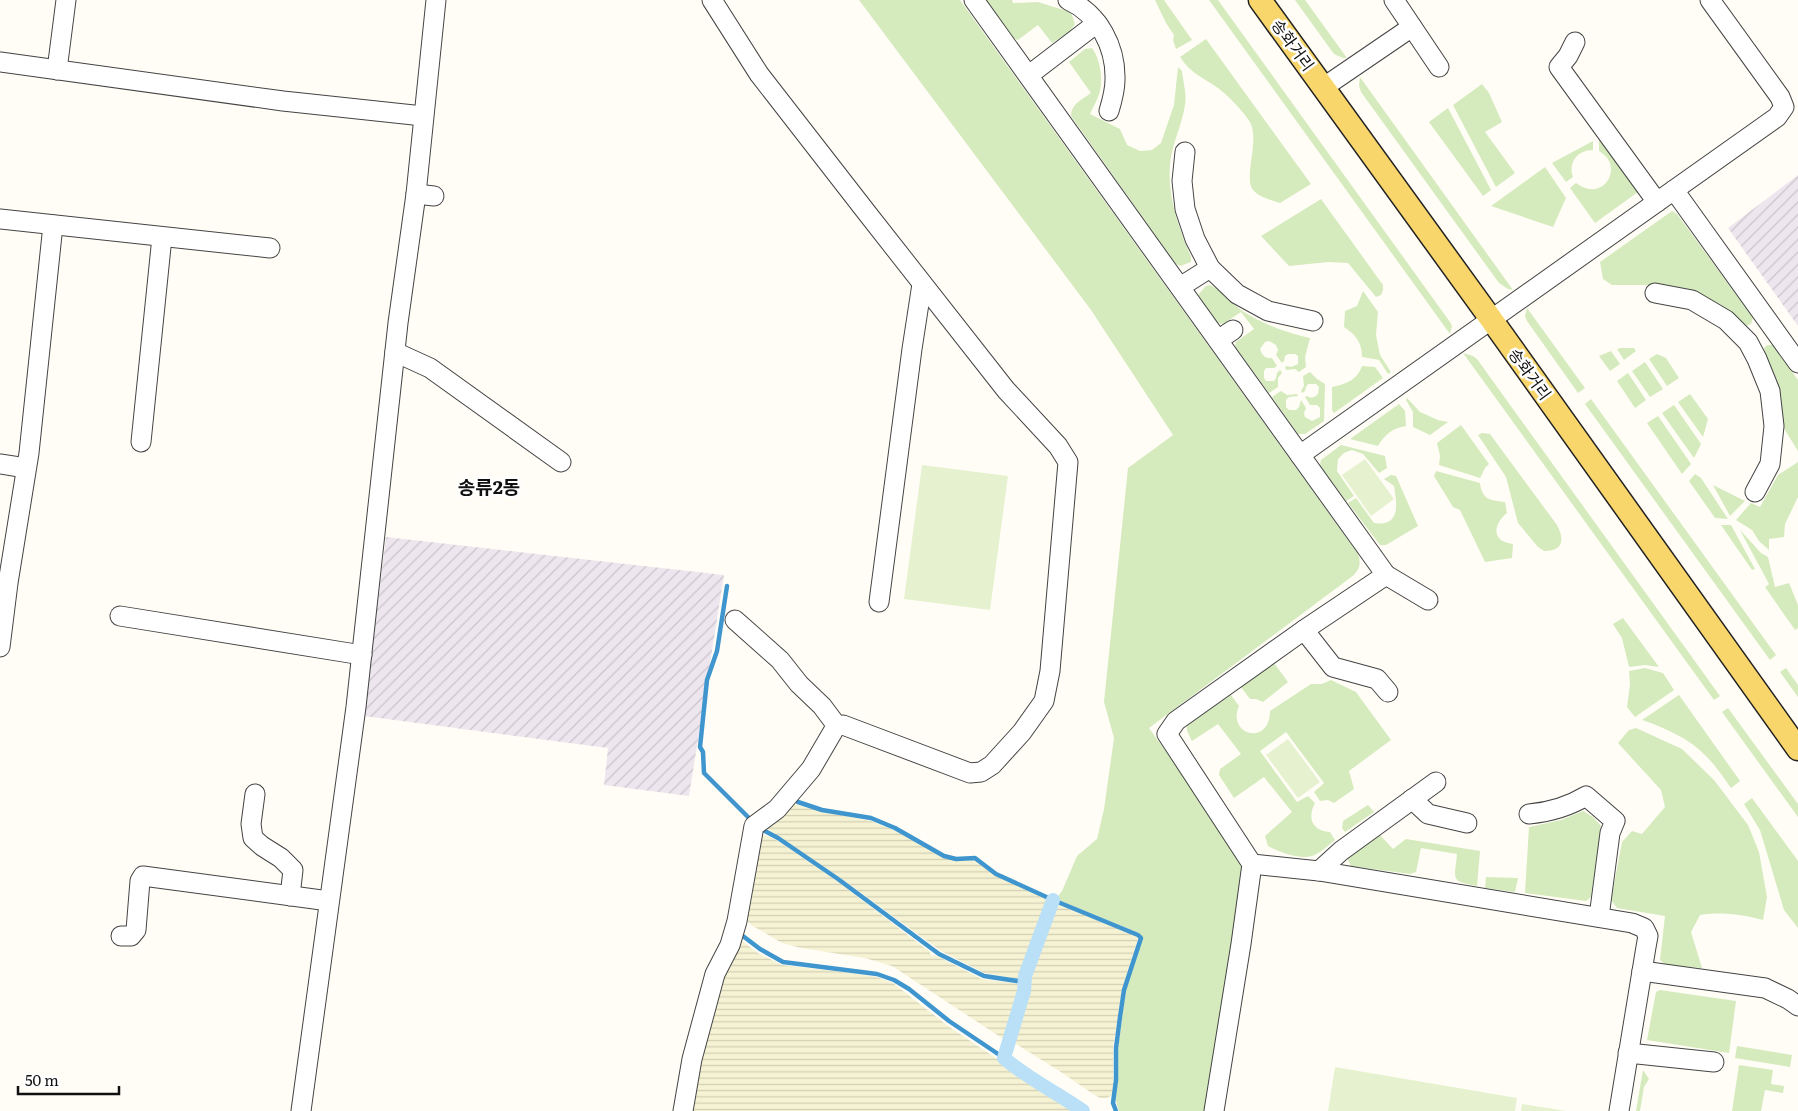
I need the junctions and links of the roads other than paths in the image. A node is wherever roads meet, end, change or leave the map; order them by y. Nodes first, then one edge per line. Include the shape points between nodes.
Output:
1 (66, 0) edge
2 (436, 0) edge
3 (712, 0) edge
4 (974, 0) edge
5 (1068, 0) edge
6 (1260, 0) edge
7 (1394, 0) edge
8 (1710, 0) edge
9 (1097, 23) junction
10 (1412, 27) junction
11 (1575, 42) dead end
12 (0, 62) edge
13 (1439, 67) dead end
14 (57, 70) junction
15 (1028, 75) junction
16 (1324, 88) junction
17 (1109, 111) dead end
18 (423, 116) junction
19 (1185, 152) dead end
20 (1674, 190) junction
21 (1657, 202) junction
22 (0, 219) edge
23 (53, 225) junction
24 (162, 236) junction
25 (270, 248) dead end
26 (1210, 268) junction
27 (922, 284) junction
28 (1180, 287) junction
29 (1655, 293) dead end
30 (1491, 319) junction
31 (1313, 321) dead end
32 (1772, 326) junction
33 (1748, 342) junction
34 (395, 352) junction
35 (1798, 363) edge
36 (141, 442) dead end
37 (1300, 455) junction
38 (561, 462) dead end
39 (0, 464) edge
40 (26, 468) junction
41 (1755, 492) dead end
42 (1386, 575) junction
43 (1428, 600) dead end
44 (879, 602) dead end
45 (120, 616) dead end
46 (735, 620) dead end
47 (1304, 630) junction
48 (0, 647) edge
49 (362, 654) junction
50 (1388, 692) dead end
51 (837, 726) junction
52 (1798, 749) edge
53 (1436, 782) dead end
54 (255, 794) dead end
55 (1412, 799) junction
56 (1529, 814) dead end
57 (1467, 823) dead end
58 (1252, 864) junction
59 (1318, 871) junction
60 (290, 896) junction
61 (329, 901) junction
62 (1599, 917) junction
63 (121, 936) dead end
64 (1642, 971) junction
65 (1798, 1006) edge
66 (1628, 1053) junction
67 (1714, 1062) dead end
68 (301, 1111) edge
69 (683, 1111) edge
70 (1214, 1111) edge
71 (1619, 1111) edge

1 - 14 street
2 - 18 street
3 - 27 street via 759,74
4 - 15 street
5 - 9 street via 1079,5
6 - 16 main road, 송화거리
7 - 10 street
8 - 20 street via 1784,107 1777,117
9 - 15 street
9 - 17 street via 1108,40 1114,64 1115,81
10 - 13 street
10 - 16 street
11 - 21 street via 1558,67
12 - 14 street
14 - 18 street via 283,102
15 - 28 street
16 - 30 main road, 송화거리
18 - 34 street via 425,195
19 - 26 street via 1182,181 1185,208 1195,239
20 - 21 street
20 - 32 street
21 - 30 street
22 - 23 street
23 - 24 street
23 - 40 street
24 - 25 street
24 - 36 street
26 - 28 street
26 - 31 street via 1237,294 1268,311
27 - 44 street
27 - 51 street via 1068,462 1050,671 1044,701 1022,732 992,765 981,772 970,773 860,731
28 - 37 street via 1225,335
29 - 33 street via 1692,300 1726,320
30 - 37 street
30 - 52 main road, 송화거리
32 - 33 street
32 - 35 street
33 - 41 street via 1770,391 1774,426 1770,464
34 - 38 street via 430,368
34 - 49 street
37 - 42 street
39 - 40 street
40 - 48 street
42 - 43 street
42 - 47 street
45 - 49 street
46 - 51 street via 780,660
47 - 50 street via 1332,667 1376,679
47 - 58 street via 1176,722 1167,734
49 - 61 street
51 - 69 street via 811,769 777,809 756,824 737,921 713,983 692,1059
53 - 55 street
54 - 60 street via 251,824 253,838 292,870
55 - 57 street via 1428,814
55 - 59 street
56 - 62 street via 1569,806 1586,796 1615,820 1610,833
58 - 59 street
58 - 70 street
59 - 62 street
60 - 61 street
60 - 63 street via 143,876 136,930 131,936
61 - 68 street
62 - 64 street via 1644,928 1648,936
64 - 65 street via 1765,988
64 - 66 street
66 - 67 street
66 - 71 street

